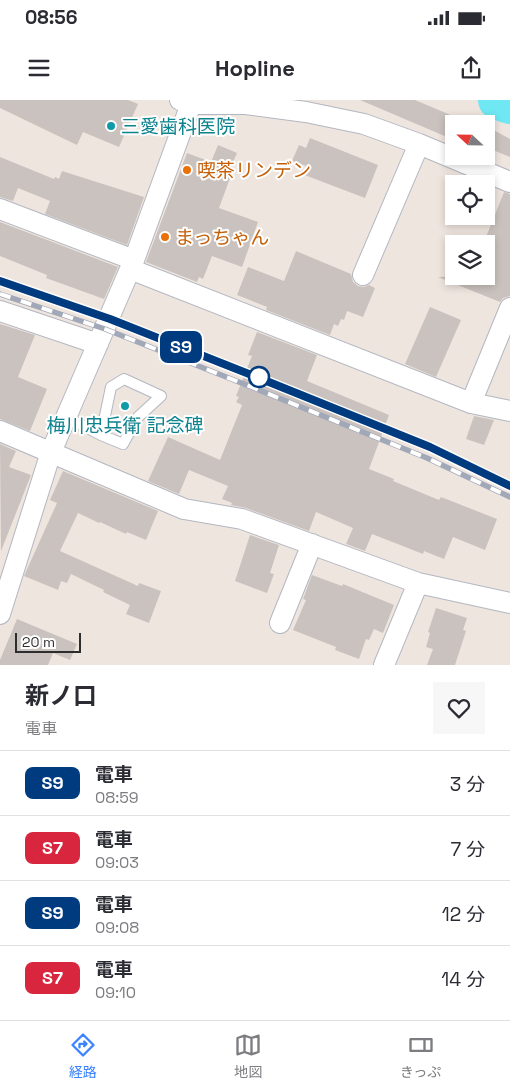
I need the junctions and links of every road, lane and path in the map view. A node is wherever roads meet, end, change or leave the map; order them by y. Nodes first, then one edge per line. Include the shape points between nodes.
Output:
1 (185, 102) edge
2 (419, 144) junction
3 (510, 182) edge
4 (0, 209) edge
5 (132, 264) junction
6 (363, 275) dead end
7 (510, 308) edge
8 (0, 311) edge
9 (98, 344) junction
10 (471, 403) junction
11 (510, 411) edge
12 (66, 417) junction
13 (0, 431) edge
14 (101, 435) junction
15 (51, 452) junction
16 (312, 544) junction
17 (418, 583) junction
18 (510, 603) edge
19 (0, 614) edge
20 (280, 623) dead end
21 (384, 665) edge

1 - 2 street via 246,104 306,112 364,124
1 - 5 street
2 - 3 street
2 - 6 street
4 - 5 street
5 - 9 street
5 - 10 street
7 - 10 street
8 - 9 street
9 - 12 street
10 - 11 street
12 - 14 lane
12 - 15 street
13 - 15 street
14 - 14 lane via 111,387 124,379 161,396 138,417 123,444
15 - 16 street via 184,509 242,519
15 - 19 street
16 - 17 street
16 - 20 street
17 - 18 street
17 - 21 street

